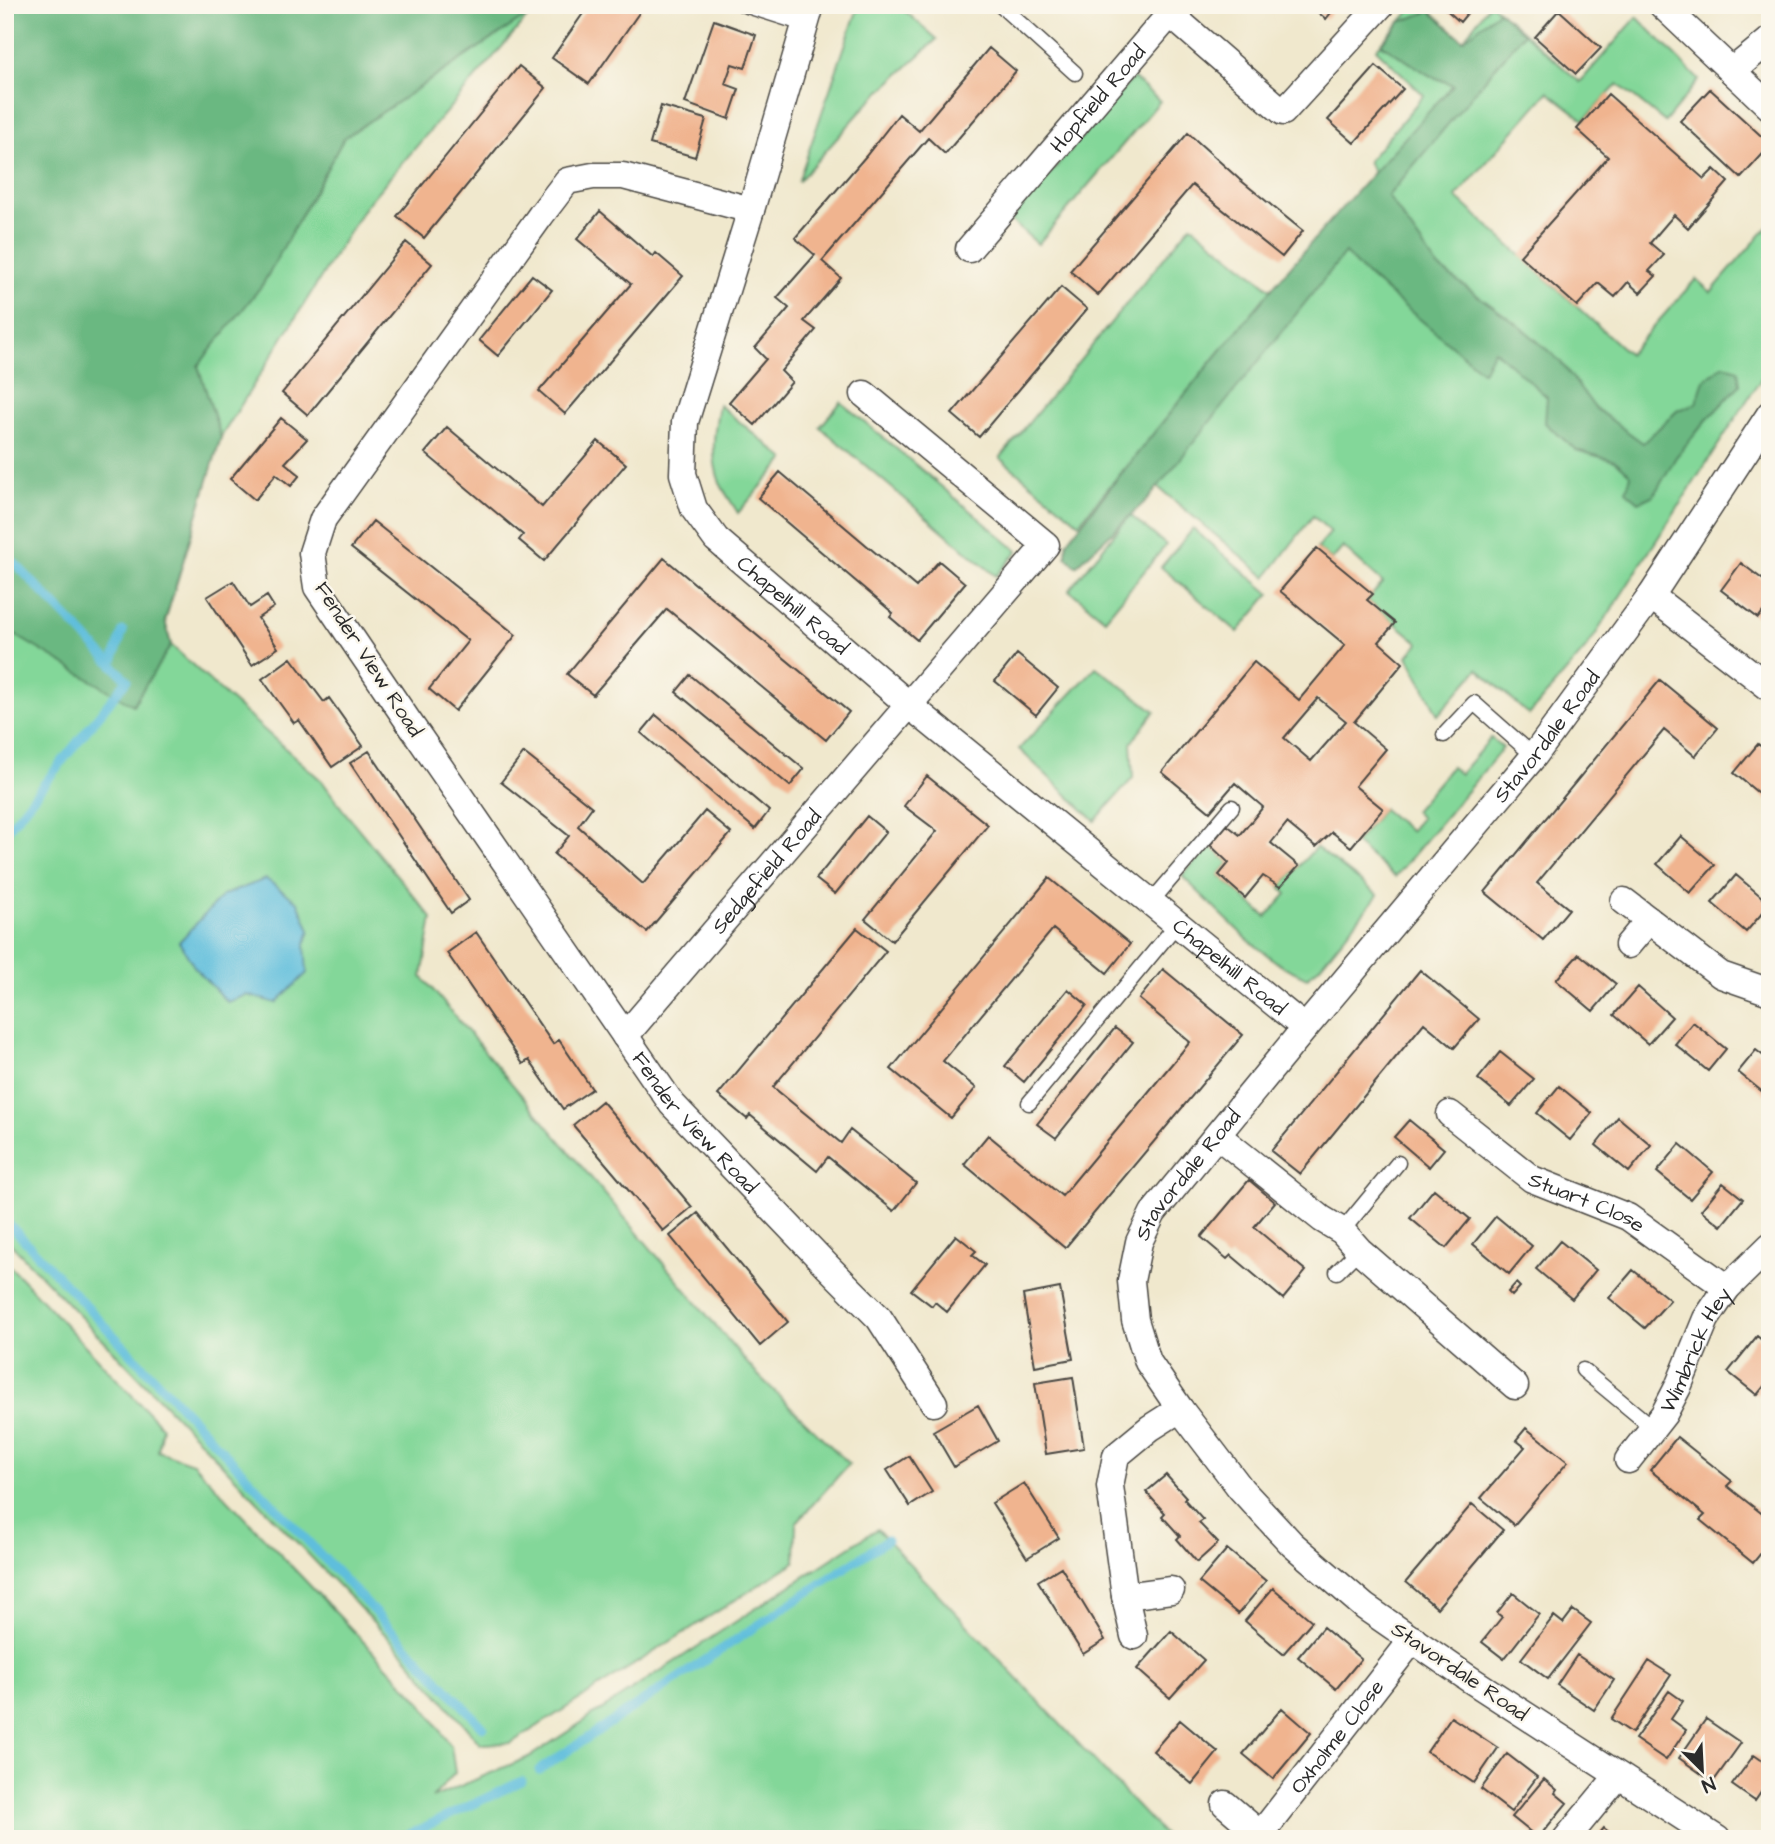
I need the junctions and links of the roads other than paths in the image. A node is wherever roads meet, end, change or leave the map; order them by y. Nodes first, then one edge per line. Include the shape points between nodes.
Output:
1 (744, 5) edge
2 (1000, 5) edge
3 (1381, 5) edge
4 (1662, 5) edge
5 (1174, 9) edge
6 (807, 15) edge
7 (1770, 40) edge
8 (1732, 71) junction
9 (1076, 73) dead end
10 (1770, 107) edge
11 (751, 210) junction
12 (970, 249) dead end
13 (864, 394) dead end
14 (1770, 414) edge
15 (1651, 596) junction
16 (1770, 688) edge
17 (909, 705) junction
18 (1444, 735) dead end
19 (1534, 757) junction
20 (1232, 807) dead end
21 (1624, 901) dead end
22 (1151, 902) junction
23 (1649, 920) junction
24 (1177, 924) junction
25 (1628, 945) dead end
26 (1770, 992) edge
27 (1305, 1028) junction
28 (625, 1037) junction
29 (1029, 1103) dead end
30 (1450, 1114) dead end
31 (1218, 1136) junction
32 (1398, 1163) dead end
33 (1351, 1240) junction
34 (1770, 1246) edge
35 (1337, 1272) dead end
36 (1727, 1289) junction
37 (1583, 1370) dead end
38 (1515, 1386) dead end
39 (934, 1403) dead end
40 (1180, 1409) junction
41 (1653, 1428) junction
42 (1628, 1460) dead end
43 (1171, 1590) dead end
44 (1125, 1596) junction
45 (1134, 1636) dead end
46 (1413, 1639) junction
47 (1618, 1776) junction
48 (1225, 1804) dead end
49 (1258, 1837) edge
50 (1566, 1839) edge
51 (1717, 1839) edge

1 - 6 lane
2 - 9 lane
3 - 5 street, Hopfield Road via 1283,112
4 - 8 street
5 - 12 street, Hopfield Road
6 - 11 street, Chapelhill Road
7 - 8 street
8 - 10 street
11 - 17 street, Chapelhill Road via 685,422 683,474 694,509 716,539
11 - 28 street, Fender View Road via 622,176 568,181 323,519 312,553 317,587
13 - 17 street via 1046,545
14 - 15 street, Stavordale Road
15 - 16 street
15 - 19 street, Stavordale Road
17 - 22 street, Chapelhill Road
17 - 28 street, Sedgefield Road
18 - 19 lane via 1474,703
19 - 27 street, Stavordale Road
20 - 22 lane
21 - 23 street
22 - 24 street, Chapelhill Road
23 - 25 street
23 - 26 street via 1721,975
24 - 27 street, Chapelhill Road
24 - 29 lane
27 - 31 street, Stavordale Road
28 - 39 street, Fender View Road via 672,1104 879,1318
30 - 36 street, Stuart Close via 1532,1179 1628,1217
31 - 33 street
31 - 40 street, Stavordale Road via 1153,1213 1139,1242 1131,1281 1135,1320 1149,1362
32 - 33 lane
33 - 35 lane
33 - 38 street
34 - 36 street, Wimbrick Hey
36 - 41 street, Wimbrick Hey via 1706,1319 1678,1387
37 - 41 lane
40 - 44 street via 1116,1456 1110,1486
40 - 46 street, Stavordale Road via 1241,1489 1292,1544 1365,1606
41 - 42 street, Wimbrick Hey
43 - 44 street
44 - 45 street
46 - 47 street, Stavordale Road
46 - 49 street, Oxholme Close
47 - 50 street
47 - 51 street, Stavordale Road
48 - 49 street, Oxholme Close

